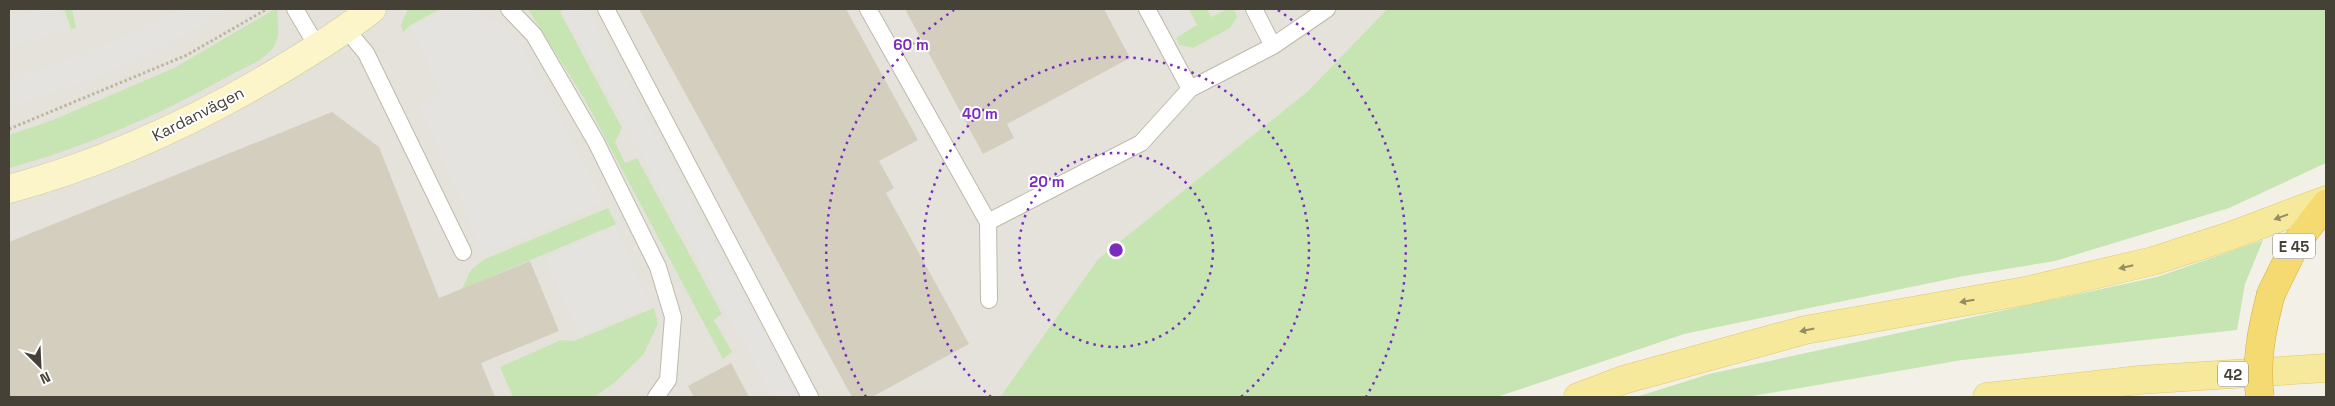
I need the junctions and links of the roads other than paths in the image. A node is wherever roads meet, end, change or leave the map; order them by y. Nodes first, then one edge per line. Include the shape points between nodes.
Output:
1 (295, 9) edge
2 (372, 9) edge
3 (509, 9) edge
4 (606, 9) edge
5 (868, 9) edge
6 (1147, 9) edge
7 (1254, 9) edge
8 (1327, 9) edge
9 (346, 29) junction
10 (1273, 46) junction
11 (318, 48) junction
12 (1190, 89) junction
13 (9, 189) edge
14 (2326, 200) edge
15 (2326, 204) edge
16 (988, 222) junction
17 (464, 252) dead end
18 (989, 300) dead end
19 (2326, 368) edge
20 (656, 397) edge
21 (810, 397) edge
22 (1578, 397) edge
23 (1987, 397) edge
24 (2260, 397) edge

1 - 11 lane
2 - 9 street, Kardanvägen
3 - 20 lane via 534,35 596,142 658,267 673,317 668,380
4 - 21 lane
5 - 16 lane
6 - 12 lane
7 - 10 lane
8 - 10 lane
9 - 11 street, Kardanvägen
9 - 17 lane via 366,53
10 - 12 lane
11 - 13 street, Kardanvägen via 214,109 118,154
12 - 16 lane via 1142,143
14 -> 22 main road via 2152,261 2025,291 1805,330 1623,380
15 - 24 highway, E 45, bridge via 2296,243 2271,294 2259,358
16 - 18 lane
19 - 23 main road, 42 via 2139,380

